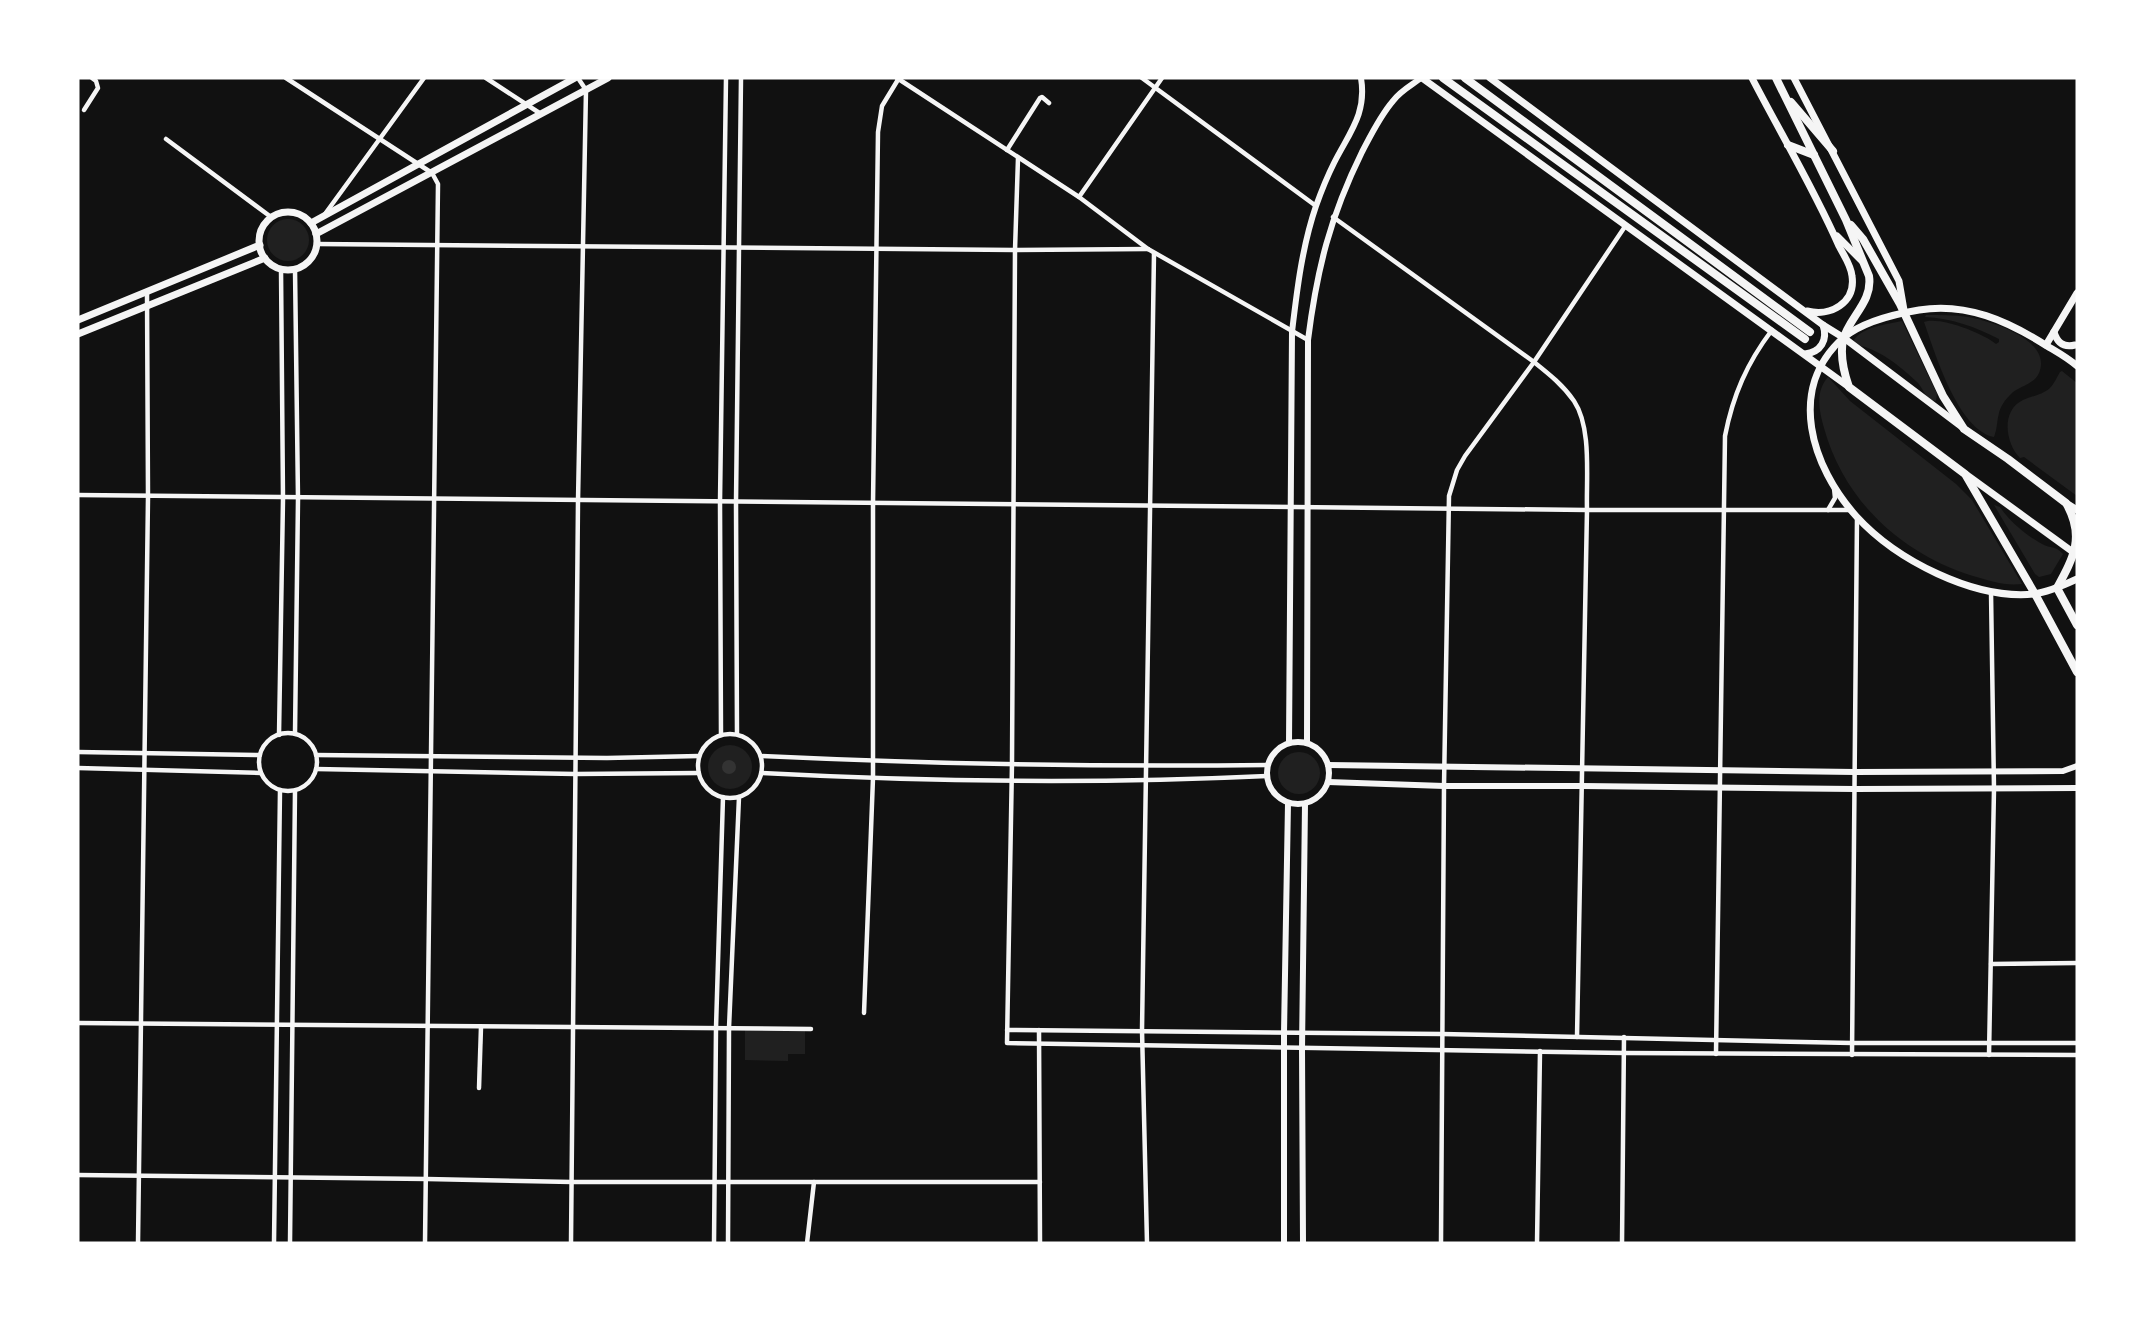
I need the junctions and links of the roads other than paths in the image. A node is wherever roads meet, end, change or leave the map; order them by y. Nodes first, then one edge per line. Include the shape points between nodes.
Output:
1 (92, 78) edge
2 (286, 78) edge
3 (424, 78) edge
4 (486, 78) edge
5 (576, 78) edge
6 (608, 78) edge
7 (726, 78) edge
8 (741, 78) edge
9 (898, 78) edge
10 (1142, 78) edge
11 (1162, 78) edge
12 (1361, 78) edge
13 (1422, 78) edge
14 (1443, 78) edge
15 (1465, 78) edge
16 (1490, 78) edge
17 (1752, 78) edge
18 (1776, 78) edge
19 (1794, 78) edge
20 (1155, 88) junction
21 (586, 90) junction
22 (1784, 93) junction
23 (1049, 103) dead end
24 (527, 104) junction
25 (84, 110) dead end
26 (542, 114) junction
27 (166, 139) dead end
28 (379, 139) junction
29 (1788, 145) junction
30 (1007, 150) junction
31 (1833, 152) junction
32 (1814, 154) junction
33 (1018, 158) junction
34 (418, 164) junction
35 (432, 173) junction
36 (1079, 197) junction
37 (1317, 206) junction
38 (271, 217) junction
39 (1333, 217) junction
40 (322, 218) junction
41 (1846, 220) junction
42 (311, 223) junction
43 (1626, 225) junction
44 (316, 234) junction
45 (1835, 234) junction
46 (317, 244) junction
47 (438, 244) junction
48 (260, 245) junction
49 (582, 246) junction
50 (724, 247) junction
51 (739, 247) junction
52 (876, 249) junction
53 (1148, 249) junction
54 (1015, 250) junction
55 (1154, 253) junction
56 (265, 258) junction
57 (1865, 265) junction
58 (281, 269) junction
59 (295, 269) junction
60 (147, 292) junction
61 (2077, 293) edge
62 (147, 306) junction
63 (1804, 310) junction
64 (1905, 312) junction
65 (78, 320) edge
66 (1823, 325) junction
67 (1772, 330) junction
68 (1292, 332) junction
69 (2054, 332) junction
70 (78, 334) edge
71 (1844, 338) junction
72 (1308, 340) junction
73 (2076, 343) edge
74 (2046, 345) junction
75 (1805, 354) junction
76 (2067, 358) junction
77 (1534, 362) junction
78 (1821, 366) junction
79 (2077, 366) edge
80 (1849, 387) junction
81 (1964, 429) junction
82 (1965, 474) junction
83 (1834, 488) junction
84 (78, 495) edge
85 (148, 497) junction
86 (283, 499) junction
87 (297, 499) junction
88 (436, 500) junction
89 (578, 501) junction
90 (720, 502) junction
91 (736, 502) junction
92 (873, 503) junction
93 (2066, 503) junction
94 (1013, 504) junction
95 (1149, 506) junction
96 (1290, 507) junction
97 (1307, 507) junction
98 (1448, 508) junction
99 (1587, 510) junction
100 (1724, 510) junction
101 (1828, 510) junction
102 (1851, 510) junction
103 (2077, 510) edge
104 (1857, 518) junction
105 (2076, 554) edge
106 (2077, 579) edge
107 (2057, 588) junction
108 (1991, 592) junction
109 (2035, 594) junction
110 (2077, 625) edge
111 (2077, 672) edge
112 (295, 734) junction
113 (737, 734) junction
114 (279, 735) junction
115 (721, 735) junction
116 (1290, 743) junction
117 (1306, 743) junction
118 (78, 752) edge
119 (145, 754) junction
120 (316, 754) junction
121 (260, 755) junction
122 (431, 756) junction
123 (699, 756) junction
124 (761, 756) junction
125 (575, 758) junction
126 (874, 761) junction
127 (1012, 763) junction
128 (1146, 765) junction
129 (1268, 765) junction
130 (1329, 765) junction
131 (2077, 766) edge
132 (1444, 767) junction
133 (78, 768) edge
134 (145, 769) junction
135 (316, 769) junction
136 (1583, 769) junction
137 (1720, 770) junction
138 (430, 771) junction
139 (1855, 772) junction
140 (1994, 772) junction
141 (261, 773) junction
142 (699, 773) junction
143 (761, 773) junction
144 (575, 774) junction
145 (1267, 776) junction
146 (873, 778) junction
147 (1011, 780) junction
148 (1145, 782) junction
149 (1328, 782) junction
150 (1444, 786) junction
151 (1583, 786) junction
152 (1720, 787) junction
153 (2077, 788) edge
154 (1855, 789) junction
155 (1994, 789) junction
156 (280, 790) junction
157 (295, 791) junction
158 (723, 797) junction
159 (739, 797) junction
160 (1287, 803) junction
161 (1305, 804) junction
162 (2077, 963) edge
163 (1991, 964) junction
164 (864, 1013) dead end
165 (78, 1023) edge
166 (141, 1024) junction
167 (276, 1025) junction
168 (293, 1025) junction
169 (428, 1027) junction
170 (481, 1027) junction
171 (573, 1028) junction
172 (716, 1028) junction
173 (729, 1028) junction
174 (811, 1029) dead end
175 (1007, 1030) junction
176 (1039, 1030) junction
177 (1142, 1030) junction
178 (1284, 1033) junction
179 (1302, 1033) junction
180 (1442, 1034) junction
181 (1577, 1037) junction
182 (1624, 1037) junction
183 (1716, 1040) junction
184 (1039, 1043) junction
185 (1852, 1043) junction
186 (2077, 1043) edge
187 (1142, 1044) junction
188 (1989, 1044) junction
189 (1284, 1048) junction
190 (1302, 1049) junction
191 (1442, 1051) junction
192 (1540, 1051) junction
193 (1624, 1053) junction
194 (1716, 1054) junction
195 (2077, 1054) edge
196 (1852, 1055) junction
197 (1989, 1055) junction
198 (479, 1088) dead end
199 (78, 1175) edge
200 (139, 1176) junction
201 (275, 1178) junction
202 (291, 1178) junction
203 (427, 1179) junction
204 (572, 1182) junction
205 (814, 1182) junction
206 (1040, 1182) junction
207 (715, 1183) junction
208 (729, 1183) junction
209 (138, 1243) edge
210 (274, 1243) edge
211 (290, 1243) edge
212 (425, 1243) edge
213 (571, 1243) edge
214 (714, 1243) edge
215 (728, 1243) edge
216 (807, 1243) edge
217 (1040, 1243) edge
218 (1147, 1243) edge
219 (1284, 1243) edge
220 (1303, 1243) edge
221 (1441, 1243) edge
222 (1537, 1243) edge
223 (1622, 1243) edge

1 - 25 street via 98,88
2 - 28 street
3 - 28 street
4 - 24 street
5 - 21 street
5 - 24 main road
6 - 21 main road
7 - 50 street
8 - 51 street
9 - 30 street
9 - 52 street via 885,99 878,123
10 - 20 street
11 - 20 street
12 - 37 street via 1361,112
13 - 39 street via 1394,99 1384,113
13 - 43 main road
14 - 15 main road via 1808,336
16 - 63 main road
17 - 29 main road
18 - 22 main road
19 - 31 main road
20 - 36 street
20 - 37 street
21 - 26 main road
21 - 49 street
22 - 31 main road
22 - 32 main road
23 - 30 street via 1040,98
24 - 26 street
24 - 34 main road
26 - 35 main road
27 - 38 street
28 - 34 street
28 - 40 street
29 - 32 main road
29 - 45 main road
30 - 33 street
31 - 64 main road via 1899,281
32 - 41 main road
33 - 36 street
33 - 54 street
34 - 35 street
34 - 40 main road
35 - 44 main road
35 - 47 street via 438,184
36 - 53 street
37 - 68 street via 1298,279
38 - 42 main road via 289,212
38 - 48 main road via 260,233
39 - 72 street
39 - 77 street
40 - 42 main road
41 - 57 main road
41 - 64 main road via 1863,239
42 - 44 main road
43 - 67 main road
43 - 77 street
44 - 46 main road
45 - 57 main road
45 - 63 main road via 1852,276 1848,296 1830,312
46 - 47 street
46 - 59 main road via 308,262
47 - 49 street
47 - 88 street
48 - 56 main road
48 - 60 main road
49 - 50 street
49 - 89 street
50 - 51 street
50 - 90 street
51 - 52 street
51 - 91 street
52 - 54 street
52 - 92 street
53 - 54 street
53 - 55 street
54 - 94 street
55 - 68 street
55 - 95 street
56 - 58 main road
56 - 62 main road
57 - 71 main road via 1869,291
58 - 59 main road
58 - 86 street
59 - 87 street
60 - 62 street
60 - 65 main road
61 - 69 main road
62 - 70 main road
62 - 85 street
63 - 66 main road
64 - 71 main road
64 - 74 main road via 1931,308 1968,311 2004,322
64 - 81 main road via 1943,396
66 - 71 main road
66 - 75 main road via 1823,343
67 - 75 main road
67 - 100 street via 1741,378 1729,416
68 - 72 street
68 - 96 street
69 - 73 main road via 2059,343
69 - 74 main road
71 - 78 main road
71 - 80 main road via 1843,360
71 - 81 main road
72 - 97 street
73 - 76 main road
74 - 76 main road
75 - 78 main road
76 - 79 main road
77 - 98 street via 1461,463 1452,483
77 - 99 street via 1559,382 1580,414 1585,439
78 - 80 main road
78 - 83 main road via 1814,382 1809,418 1822,464
80 - 82 main road
81 - 93 main road
82 - 105 main road
82 - 109 main road
83 - 101 street via 1835,498
83 - 102 main road
84 - 85 street
85 - 86 street
85 - 119 street
86 - 87 street
86 - 114 street
87 - 88 street
87 - 112 street
88 - 89 street
88 - 122 street
89 - 90 street
89 - 125 street
90 - 91 street
90 - 115 street
91 - 92 street
91 - 113 street
92 - 94 street
92 - 126 street
93 - 103 main road
93 - 105 main road via 2076,528
94 - 95 street
94 - 127 street
95 - 96 street
95 - 128 street
96 - 97 street
96 - 116 street
97 - 98 street
97 - 117 street
98 - 99 street
98 - 132 street
99 - 100 street
99 - 136 street
100 - 101 street
100 - 137 street
101 - 102 street
102 - 104 main road
104 - 108 main road via 1891,547 1920,564
104 - 139 street
105 - 107 main road
106 - 107 main road
107 - 109 main road
107 - 110 main road
108 - 109 main road
108 - 140 street
109 - 111 main road
112 - 114 street
112 - 120 street via 308,742
113 - 115 street
113 - 124 street via 752,742
114 - 121 street via 269,740
115 - 123 street via 710,741
116 - 117 street
116 - 129 street via 1274,753
117 - 130 street via 1323,753
118 - 119 street
119 - 121 street
119 - 134 street
120 - 122 street
120 - 135 street
121 - 141 street
122 - 125 street
122 - 138 street
123 - 125 street
123 - 142 street
124 - 126 street
124 - 143 street
125 - 144 street
126 - 127 street
126 - 146 street
127 - 128 street
127 - 147 street
128 - 129 street
128 - 148 street
129 - 145 street
130 - 132 street
130 - 149 street
131 - 140 street via 2063,771
132 - 136 street
132 - 150 street
133 - 134 street
134 - 141 street
134 - 166 street
135 - 138 street
135 - 157 street via 308,783
136 - 137 street
136 - 151 street
137 - 139 street
137 - 152 street
138 - 144 street
138 - 169 street
139 - 140 street
139 - 154 street
140 - 155 street
141 - 156 street via 266,782
142 - 144 street
142 - 158 street via 705,786
143 - 146 street
143 - 159 street via 753,788
144 - 171 street
145 - 148 street
145 - 160 street via 1273,793
146 - 147 street
146 - 164 street
147 - 148 street
147 - 175 street
148 - 177 street
149 - 150 street
149 - 161 street via 1320,796
150 - 151 street
150 - 180 street
151 - 152 street
151 - 181 street
152 - 154 street
152 - 183 street
153 - 155 street
154 - 155 street
154 - 185 street
155 - 163 street
156 - 157 street
156 - 167 street
157 - 168 street
158 - 159 street
158 - 172 street
159 - 173 street
160 - 161 street
160 - 178 street
161 - 179 street
162 - 163 street
163 - 188 street
165 - 166 street
166 - 167 street
166 - 200 street
167 - 168 street
167 - 201 street
168 - 169 street
168 - 202 street
169 - 170 street
169 - 203 street
170 - 171 street
170 - 198 street
171 - 172 street
171 - 204 street
172 - 173 street
172 - 207 street
173 - 174 street
173 - 208 street
175 - 176 street
175 - 184 street via 1007,1043
176 - 177 street
176 - 184 street
177 - 178 street
177 - 187 street
178 - 179 street
178 - 189 street
179 - 180 street
179 - 190 street
180 - 181 street
180 - 191 street
181 - 182 street
182 - 183 street
182 - 193 street
183 - 185 street
183 - 194 street
184 - 187 street
184 - 206 street
185 - 188 street
185 - 196 street
186 - 188 street
187 - 189 street
187 - 218 street
188 - 197 street
189 - 190 street
189 - 219 street
190 - 191 street
190 - 220 street
191 - 192 street
191 - 221 street
192 - 193 street
192 - 222 street
193 - 194 street
193 - 223 street
194 - 196 street
195 - 197 street
196 - 197 street
199 - 200 street
200 - 201 street
200 - 209 street
201 - 202 street
201 - 210 street
202 - 203 street
202 - 211 street
203 - 204 street
203 - 212 street
204 - 207 street
204 - 213 street
205 - 206 street
205 - 208 street
205 - 216 street
206 - 217 street
207 - 208 street
207 - 214 street
208 - 215 street

